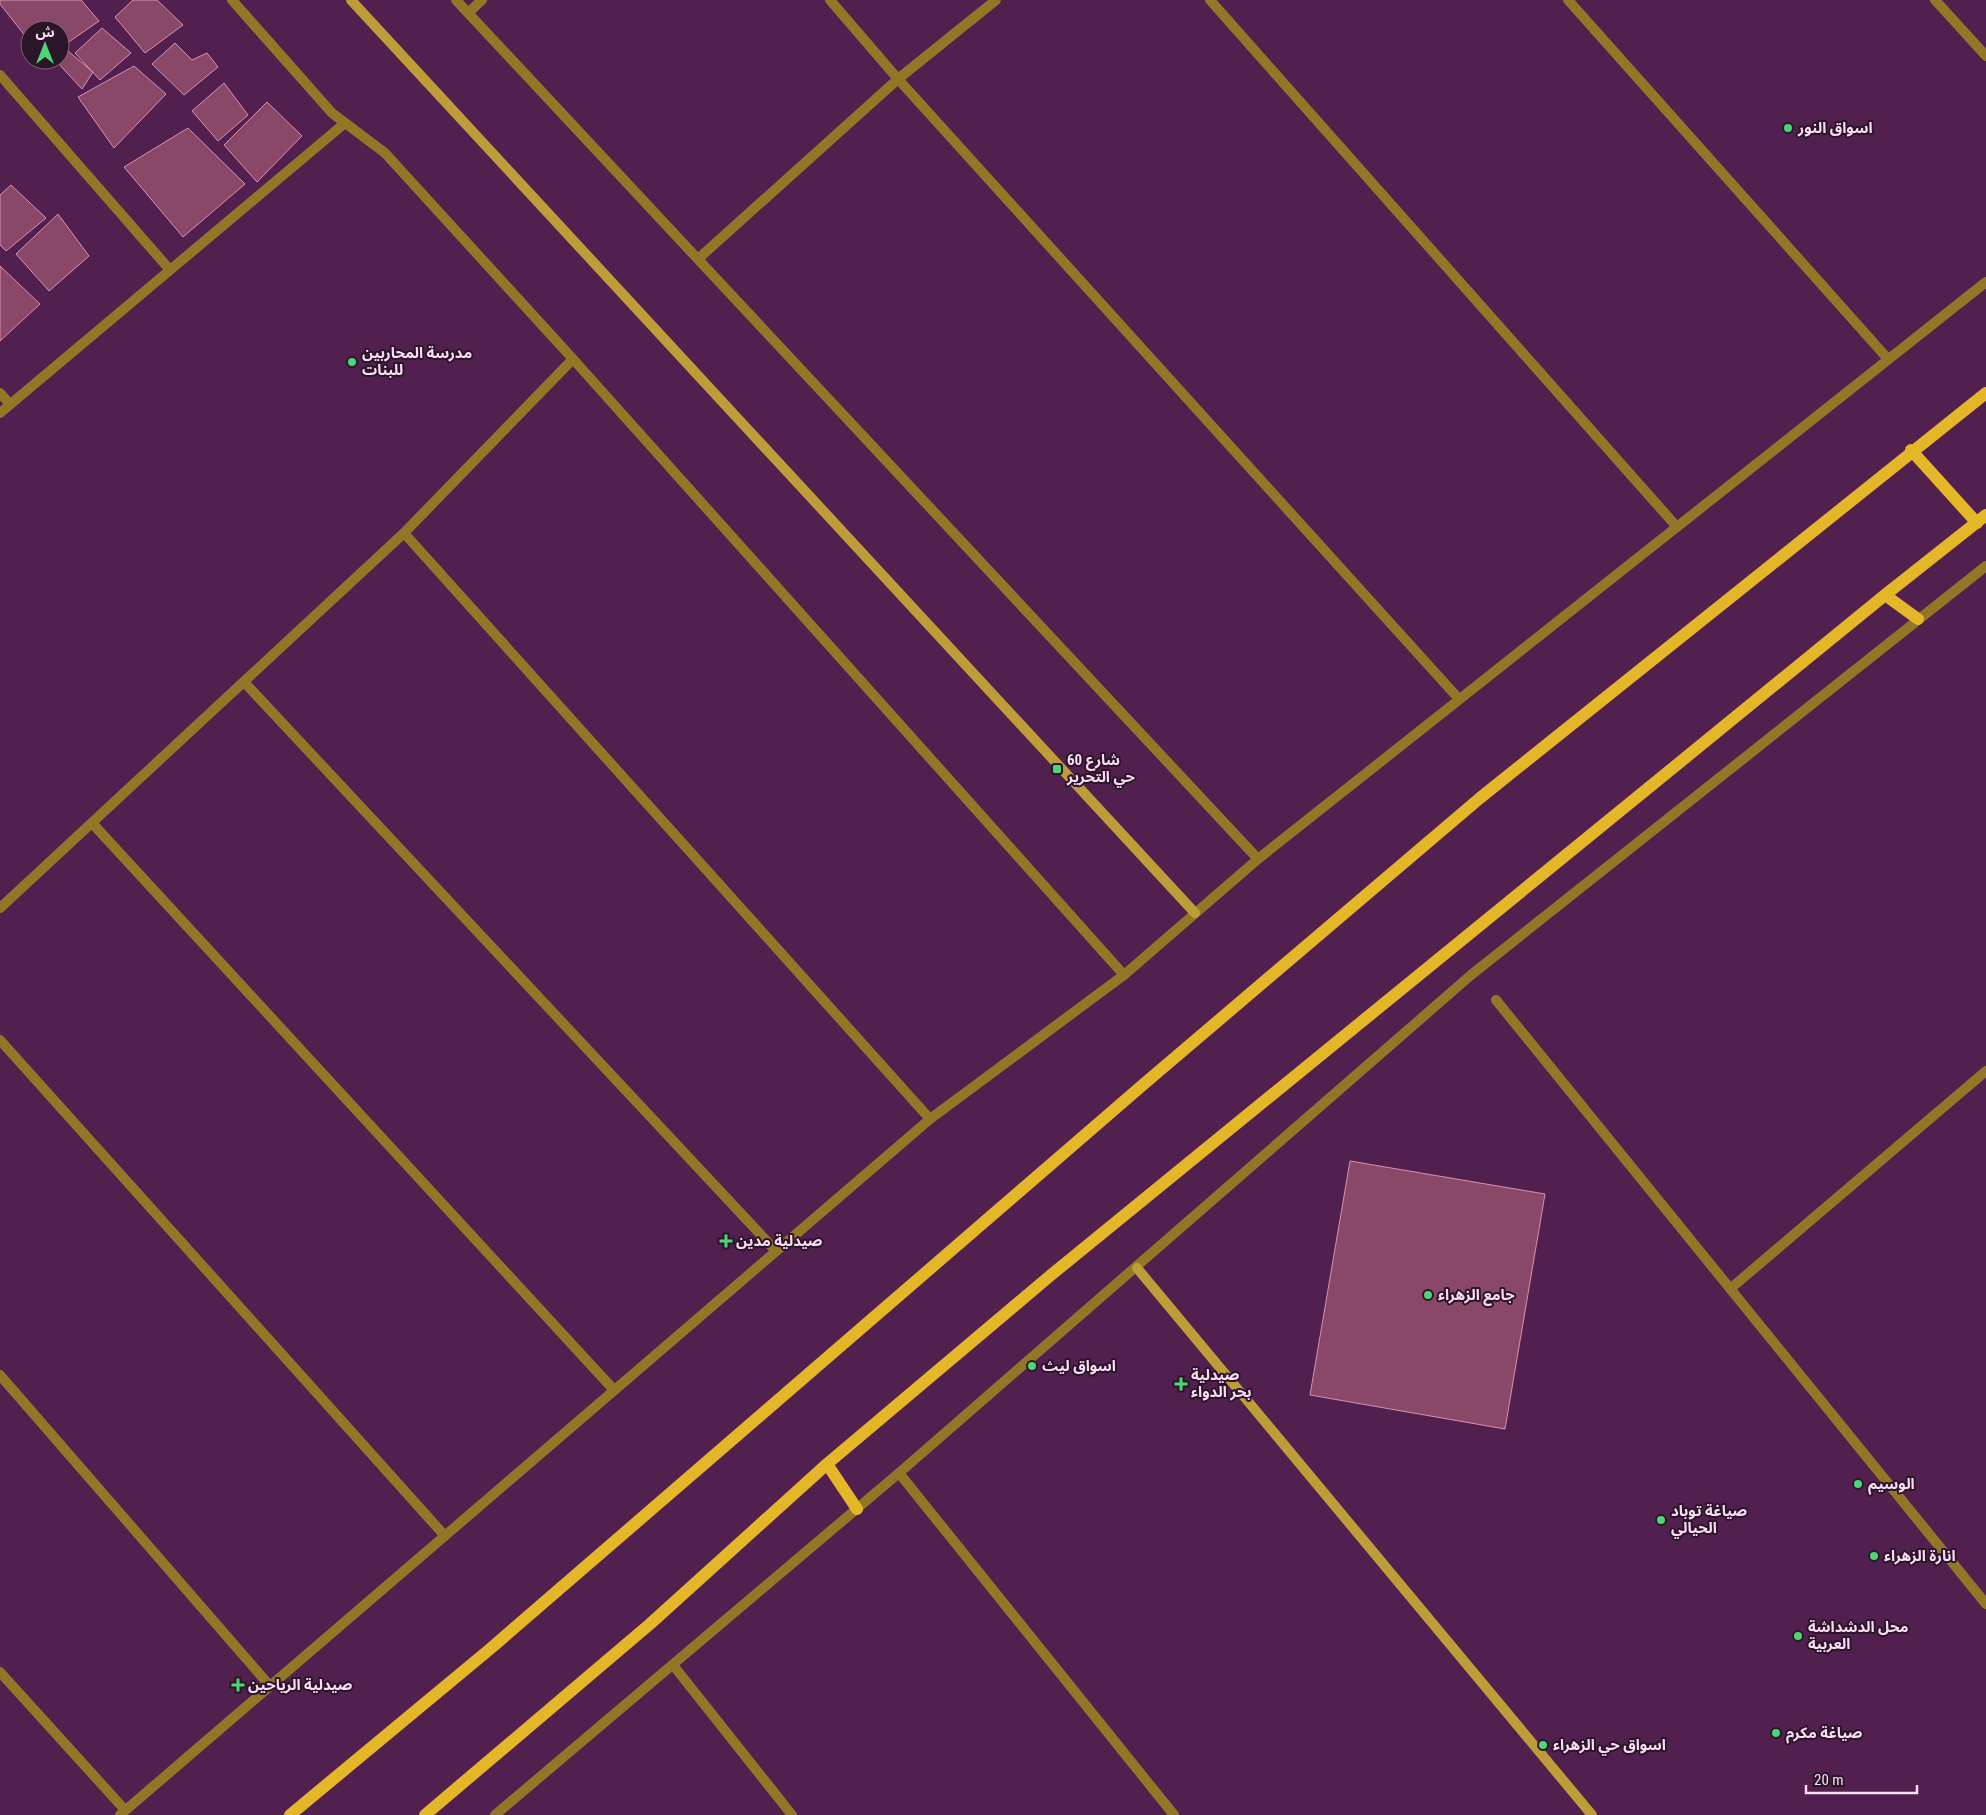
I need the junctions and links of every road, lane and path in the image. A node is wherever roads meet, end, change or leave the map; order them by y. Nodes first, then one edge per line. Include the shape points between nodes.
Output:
1 (232, 0) edge
2 (351, 0) edge
3 (456, 0) edge
4 (482, 0) edge
5 (830, 0) edge
6 (996, 0) edge
7 (1210, 0) edge
8 (1568, 0) edge
9 (1935, 0) edge
10 (468, 13) junction
11 (1986, 56) edge
12 (0, 75) edge
13 (898, 79) junction
14 (345, 123) junction
15 (698, 260) junction
16 (170, 270) junction
17 (1986, 282) edge
18 (573, 359) junction
19 (1888, 359) junction
20 (1986, 392) edge
21 (0, 393) edge
22 (10, 404) junction
23 (0, 413) edge
24 (1912, 450) junction
25 (1981, 519) edge
26 (1677, 527) junction
27 (404, 533) junction
28 (1986, 566) edge
29 (1886, 594) junction
30 (1918, 619) junction
31 (244, 682) junction
32 (1459, 699) junction
33 (92, 823) junction
34 (1258, 859) junction
35 (0, 908) edge
36 (1195, 913) junction
37 (1124, 975) junction
38 (1496, 1000) dead end
39 (0, 1040) edge
40 (1986, 1071) edge
41 (930, 1119) junction
42 (776, 1251) junction
43 (1137, 1268) junction
44 (1730, 1289) junction
45 (0, 1375) edge
46 (614, 1390) junction
47 (827, 1464) junction
48 (900, 1473) junction
49 (857, 1509) junction
50 (445, 1536) junction
51 (1986, 1604) edge
52 (673, 1665) junction
53 (0, 1672) edge
54 (270, 1686) junction
55 (123, 1813) edge
56 (290, 1815) edge
57 (425, 1815) edge
58 (494, 1815) edge
59 (792, 1815) edge
60 (1174, 1815) edge
61 (1592, 1815) edge

1 - 14 street via 332,113
2 - 36 street
3 - 10 street
4 - 10 street
5 - 13 street
6 - 13 street
7 - 26 street
8 - 19 street
9 - 11 street
10 - 15 street
12 - 16 street
13 - 15 street
13 - 32 street
14 - 16 street
14 - 18 street via 385,153
15 - 34 street
16 - 22 street
17 - 19 street
18 - 27 street
18 - 37 street
19 - 26 street
20 - 24 main road
21 - 22 street
22 - 23 street
24 - 25 main road
24 - 56 main road via 1480,798 1145,1082 490,1649
25 - 29 main road
26 - 32 street
27 - 31 street
27 - 41 street
28 - 30 street
29 - 30 main road
29 - 47 main road via 1051,1275
30 - 43 street via 1471,975
31 - 33 street
31 - 42 street
32 - 34 street
33 - 35 street
33 - 46 street
34 - 36 street
36 - 37 street
37 - 41 street
38 - 44 street
39 - 50 street
40 - 44 street
41 - 42 street
42 - 46 street
43 - 48 street
43 - 61 street
44 - 51 street
45 - 54 street
46 - 50 street
47 - 49 main road
47 - 57 main road via 650,1624
48 - 49 street
48 - 60 street
49 - 52 street
50 - 54 street
52 - 58 street
52 - 59 street
53 - 55 street
54 - 55 street

